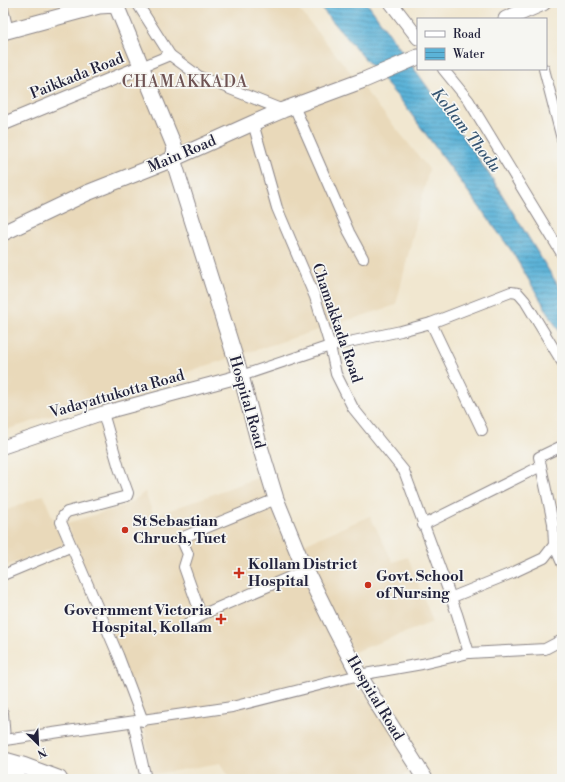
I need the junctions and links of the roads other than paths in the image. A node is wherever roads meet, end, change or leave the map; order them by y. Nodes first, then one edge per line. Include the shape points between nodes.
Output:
1 (137, 3) edge
2 (391, 3) edge
3 (543, 3) edge
4 (98, 4) edge
5 (119, 4) edge
6 (3, 9) edge
7 (529, 14) edge
8 (511, 18) edge
9 (5, 31) edge
10 (417, 37) edge
11 (170, 55) junction
12 (417, 57) edge
13 (142, 67) junction
14 (444, 70) edge
15 (544, 70) edge
16 (289, 108) junction
17 (253, 122) junction
18 (3, 124) edge
19 (562, 139) edge
20 (173, 159) junction
21 (3, 233) edge
22 (562, 254) edge
23 (363, 258) dead end
24 (431, 322) junction
25 (330, 346) junction
26 (562, 362) edge
27 (241, 376) junction
28 (103, 413) junction
29 (482, 430) dead end
30 (562, 446) edge
31 (3, 447) edge
32 (541, 466) junction
33 (276, 499) junction
34 (558, 522) edge
35 (423, 525) junction
36 (554, 545) junction
37 (70, 546) junction
38 (562, 563) edge
39 (306, 570) junction
40 (3, 575) edge
41 (450, 598) junction
42 (201, 615) junction
43 (184, 627) dead end
44 (562, 640) edge
45 (470, 653) junction
46 (360, 675) junction
47 (3, 714) edge
48 (138, 721) junction
49 (4, 741) edge
50 (3, 760) edge
51 (3, 775) edge
52 (18, 779) edge
53 (59, 779) edge
54 (146, 779) edge
55 (424, 779) edge

1 - 11 street
2 - 10 street
3 - 7 main road
4 - 5 main road
4 - 9 main road
5 - 13 main road, Hospital Road
6 - 9 street
7 - 8 main road
11 - 13 street
11 - 16 street via 200,77
12 - 16 main road, Main Road
13 - 18 street, Paikkada Road
13 - 20 main road, Hospital Road via 175,148
14 - 22 street via 469,101
15 - 19 street
16 - 17 main road, Main Road
16 - 23 street via 311,146
17 - 20 main road, Main Road
17 - 25 street, Chamakkada Road via 277,208 315,297
20 - 21 main road, Main Road via 87,193
20 - 27 main road, Hospital Road
24 - 25 street
24 - 26 street via 511,292 518,293
24 - 29 street
25 - 27 street
25 - 35 street, Chamakkada Road via 336,374 353,408 404,471
27 - 28 street, Vadayattukotta Road
27 - 33 main road, Hospital Road
28 - 31 street, Vadayattukotta Road
28 - 37 street via 128,493 127,496 68,512 63,516 61,522
30 - 32 street via 539,457
32 - 34 street
32 - 35 street
33 - 39 main road, Hospital Road
33 - 42 street via 182,538 188,554 184,567
34 - 36 street
35 - 41 street, Chamakkada Road
36 - 38 street
36 - 41 street via 544,558
37 - 40 street
37 - 48 street via 118,656
39 - 42 street
39 - 46 main road, Hospital Road
41 - 45 street, Chamakkada Road
42 - 43 street
44 - 45 street via 545,649
45 - 46 street
46 - 48 street via 232,707
46 - 55 main road, Hospital Road
47 - 49 street
48 - 49 street
48 - 54 street
50 - 53 main road
51 - 52 main road

